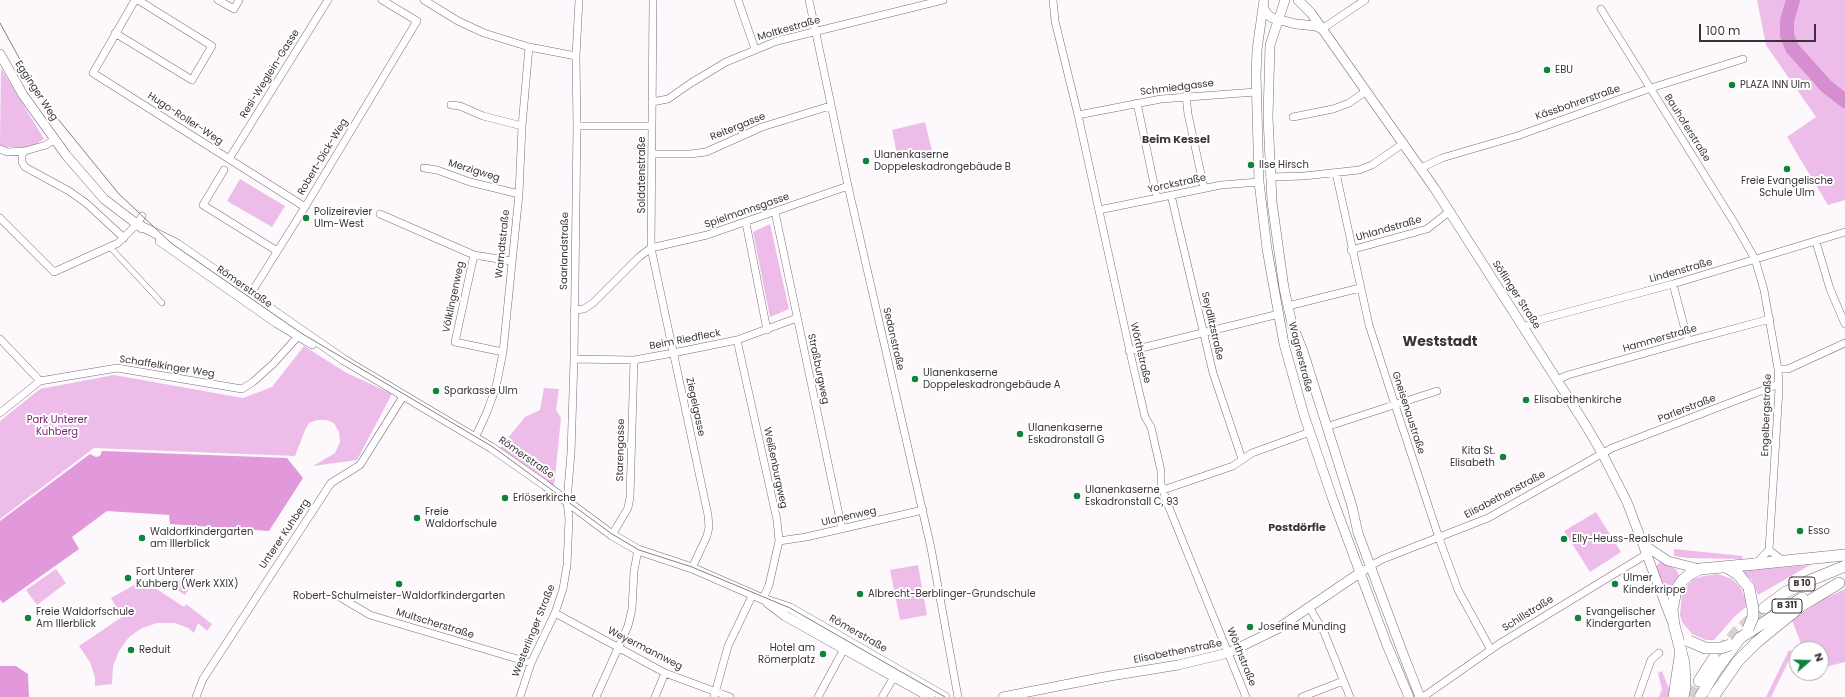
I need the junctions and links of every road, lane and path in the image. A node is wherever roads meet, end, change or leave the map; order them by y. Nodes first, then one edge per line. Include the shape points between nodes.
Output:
1 (135, 0) edge
2 (138, 0) edge
3 (218, 0) edge
4 (239, 0) edge
5 (328, 0) edge
6 (382, 0) edge
7 (424, 0) edge
8 (579, 0) edge
9 (653, 0) edge
10 (738, 0) edge
11 (809, 0) edge
12 (943, 0) edge
13 (1053, 0) edge
14 (1285, 0) edge
15 (1298, 0) edge
16 (1365, 0) edge
17 (1263, 2) edge
18 (1601, 9) dead end
19 (1279, 20) junction
20 (1322, 29) junction
21 (816, 31) junction
22 (115, 33) junction
23 (529, 47) junction
24 (755, 49) junction
25 (0, 54) edge
26 (576, 56) junction
27 (1743, 59) dead end
28 (1651, 88) junction
29 (1256, 92) junction
30 (1365, 92) junction
31 (1186, 96) junction
32 (652, 102) junction
33 (1137, 103) junction
34 (451, 105) dead end
35 (830, 106) junction
36 (1078, 115) junction
37 (1293, 117) dead end
38 (522, 126) junction
39 (577, 126) junction
40 (652, 126) junction
41 (55, 140) junction
42 (1404, 143) junction
43 (0, 149) edge
44 (25, 151) junction
45 (652, 154) junction
46 (229, 159) junction
47 (424, 168) dead end
48 (1421, 168) junction
49 (224, 170) dead end
50 (1336, 173) junction
51 (1270, 177) junction
52 (1259, 182) junction
53 (848, 186) junction
54 (1204, 188) junction
55 (519, 194) junction
56 (1171, 195) junction
57 (1157, 198) junction
58 (304, 207) junction
59 (1099, 210) junction
60 (1450, 211) junction
61 (774, 212) junction
62 (380, 214) dead end
63 (0, 218) edge
64 (140, 220) junction
65 (746, 223) junction
66 (1845, 232) edge
67 (124, 238) junction
68 (1816, 242) junction
69 (110, 247) junction
70 (651, 248) junction
71 (1351, 250) junction
72 (277, 251) junction
73 (474, 255) junction
74 (1755, 259) junction
75 (511, 261) junction
76 (1673, 284) junction
77 (1360, 288) junction
78 (247, 298) junction
79 (162, 303) dead end
80 (1288, 306) junction
81 (574, 310) junction
82 (1279, 314) junction
83 (797, 318) junction
84 (1770, 319) junction
85 (1845, 324) edge
86 (1524, 328) junction
87 (767, 330) junction
88 (1204, 332) junction
89 (300, 334) junction
90 (0, 339) edge
91 (737, 340) junction
92 (1688, 341) junction
93 (1845, 344) edge
94 (1129, 351) junction
95 (503, 352) junction
96 (673, 353) junction
97 (574, 359) junction
98 (634, 360) junction
99 (1778, 369) junction
100 (1557, 380) junction
101 (40, 381) junction
102 (1779, 384) junction
103 (1437, 391) dead end
104 (404, 395) junction
105 (1395, 405) junction
106 (0, 413) edge
107 (1326, 427) junction
108 (1310, 432) junction
109 (475, 438) junction
110 (1602, 453) junction
111 (1242, 459) junction
112 (1163, 490) junction
113 (566, 501) junction
114 (923, 510) junction
115 (842, 529) junction
116 (612, 535) junction
117 (1439, 538) junction
118 (779, 541) junction
119 (1646, 549) junction
120 (638, 550) junction
121 (1769, 550) junction
122 (1845, 555) edge
123 (1782, 561) junction
124 (1755, 564) junction
125 (1370, 566) junction
126 (1845, 566) edge
127 (1726, 567) junction
128 (692, 568) junction
129 (1700, 570) junction
130 (1360, 573) junction
131 (1842, 581) edge
132 (753, 594) junction
133 (338, 596) dead end
134 (763, 599) junction
135 (1309, 607) junction
136 (1764, 608) tunnel mouth
137 (555, 613) junction
138 (1674, 625) junction
139 (1740, 638) junction
140 (619, 647) junction
141 (844, 649) junction
142 (1491, 650) junction
143 (1681, 650) junction
144 (1659, 653) dead end
145 (1228, 654) junction
146 (1714, 658) tunnel mouth
147 (531, 663) junction
148 (665, 673) junction
149 (894, 677) junction
150 (1343, 681) junction
151 (1698, 682) tunnel mouth
152 (715, 695) edge
153 (943, 696) edge
154 (196, 697) edge
155 (520, 697) edge
156 (596, 697) edge
157 (655, 697) edge
158 (730, 697) edge
159 (818, 697) edge
160 (882, 697) edge
161 (930, 697) edge
162 (958, 697) edge
163 (1003, 697) edge
164 (1246, 697) edge
165 (1302, 697) edge
166 (1350, 697) edge
167 (1409, 697) edge
168 (1422, 697) edge
169 (1638, 697) edge
170 (1674, 697) edge
171 (1683, 697) edge
172 (1700, 697) edge
173 (1713, 697) edge

1 - 22 street, Hugo-Roller-Weg
2 - 22 street via 212,46 192,80
3 - 4 street via 234,9
5 - 46 street, Resi-Weglein-Gasse
6 - 58 street, Robert-Dick-Weg via 417,21
7 - 23 street via 471,28
8 - 26 street, Saarlandstraße
9 - 32 street, Soldatenstraße
10 - 24 street
11 - 21 street, Sedanstraße
12 - 21 street, Moltkestraße
13 - 36 street, Wörthstraße via 1055,21
14 - 19 street, Wagnerstraße
15 - 20 street, Söflinger Straße
16 - 20 street
17 - 19 street via 1267,15
17 - 29 street, Wagnerstraße via 1257,50
18 - 28 street, Bauhoferstraße
19 - 20 street
19 - 51 street, Wagnerstraße via 1270,45
20 - 30 street, Söflinger Straße
21 - 24 street, Moltkestraße
21 - 35 street, Sedanstraße
22 - 46 street, Hugo-Roller-Weg via 93,73
23 - 26 street
23 - 38 street, Warndtstraße
24 - 32 street, Moltkestraße via 726,62 668,99
25 - 41 street, Egginger Weg via 23,95
26 - 39 street, Saarlandstraße
27 - 28 street, Kässbohrerstraße
28 - 48 street, Kässbohrerstraße via 1517,136 1442,158
28 - 74 street, Bauhoferstraße
29 - 31 street, Schmiedgasse
29 - 52 street, Wagnerstraße
30 - 37 street via 1349,103 1333,109
30 - 42 street, Söflinger Straße
31 - 33 street, Schmiedgasse
31 - 54 street
32 - 40 street, Soldatenstraße
33 - 36 street, Schmiedgasse
33 - 57 street
34 - 38 street
35 - 45 street, Reitergasse via 762,127 706,152
35 - 53 street, Sedanstraße
36 - 59 street, Wörthstraße
38 - 55 street, Warndtstraße
39 - 40 street
39 - 81 street, Saarlandstraße
40 - 45 street, Soldatenstraße
41 - 44 street
41 - 64 street, Römerstraße via 104,199
42 - 48 street, Söflinger Straße
42 - 50 street via 1385,157 1358,170
43 - 44 street via 7,152
44 - 67 street via 22,155 25,168 61,186 86,203
45 - 70 street, Soldatenstraße
46 - 58 street, Hugo-Roller-Weg
47 - 55 street, Merzigweg
48 - 60 street, Söflinger Straße
49 - 72 street via 203,205
50 - 51 street
50 - 71 street, Gneisenaustraße
51 - 80 street, Wagnerstraße via 1274,226
52 - 54 street, Yorckstraße
52 - 82 street, Wagnerstraße
53 - 61 street, Spielmannsgasse
53 - 114 street, Sedanstraße
54 - 56 street, Yorckstraße
55 - 75 street, Warndtstraße
56 - 57 street, Yorckstraße
56 - 88 street, Seydlitzstraße
57 - 59 street, Yorckstraße
58 - 72 street, Robert-Dick-Weg
59 - 94 street, Wörthstraße
60 - 71 street, Uhlandstraße via 1427,229
60 - 86 street, Söflinger Straße
61 - 65 street, Spielmannsgasse
61 - 83 street, Straßburgweg
62 - 73 street, Völklingenweg
63 - 69 street via 54,272
64 - 67 street
64 - 78 street, Römerstraße via 169,248
64 - 78 street, Römerstraße via 157,235 177,244
65 - 70 street, Spielmannsgasse
65 - 87 street
66 - 68 street, Lindenstraße
67 - 69 street
68 - 74 street, Lindenstraße
68 - 85 street via 1830,289
69 - 79 street
70 - 81 street via 593,304 584,309
70 - 96 street, Ziegelgasse
71 - 77 street, Gneisenaustraße
72 - 78 street, Robert-Dick-Weg
73 - 75 street, Völklingenweg
73 - 95 street, Völklingenweg via 455,342
74 - 76 street, Lindenstraße
74 - 84 street, Engelbergstraße
75 - 95 street, Warndtstraße
76 - 86 street, Lindenstraße via 1535,321
76 - 92 street
77 - 80 street
77 - 105 street, Gneisenaustraße
78 - 89 street, Römerstraße
80 - 107 street, Wagnerstraße
81 - 97 street, Saarlandstraße
82 - 88 street
82 - 108 street, Wagnerstraße via 1287,357
83 - 87 street, Beim Riedfleck
83 - 115 street, Straßburgweg
84 - 92 street, Hammerstraße
84 - 99 street, Engelbergstraße
86 - 100 street, Söflinger Straße
87 - 91 street, Beim Riedfleck
88 - 94 street
88 - 111 street, Seydlitzstraße via 1213,372
89 - 101 street, Schaffelkinger Weg via 273,364 242,388 117,368
89 - 104 street, Römerstraße
90 - 101 street
91 - 96 street, Beim Riedfleck
91 - 118 street, Weißenburgweg via 777,520
92 - 100 street, Hammerstraße
93 - 99 street via 1788,369
94 - 112 street, Wörthstraße via 1145,417 1151,427
95 - 109 street, Warndtstraße via 496,387
96 - 98 street, Beim Riedfleck
96 - 128 street, Ziegelgasse via 708,515 707,536
97 - 98 street, Beim Riedfleck
97 - 113 street, Saarlandstraße via 572,453
98 - 116 street, Starengasse via 630,497 628,508
99 - 102 street, Engelbergstraße
100 - 110 street, Söflinger Straße
101 - 106 street
102 - 110 street, Parlerstraße
102 - 121 street, Engelbergstraße
103 - 105 street
104 - 109 street, Römerstraße
104 - 154 street, Unterer Kuhberg via 360,465 331,483 203,679
105 - 107 street
105 - 117 street, Gneisenaustraße
107 - 108 street
107 - 125 street, Wagnerstraße
108 - 111 street
108 - 130 street, Wagnerstraße
109 - 113 street, Römerstraße
110 - 117 street, Elisabethenstraße via 1488,518
110 - 119 street, Söflinger Straße via 1627,502
111 - 112 street via 1233,466
112 - 145 street, Wörthstraße
113 - 116 street, Römerstraße
113 - 137 street, Westerlinger Straße via 569,519 567,565
114 - 115 street, Ulanenweg
114 - 162 street, Sedanstraße
115 - 118 street, Ulanenweg via 806,538
116 - 120 street, Römerstraße
117 - 125 street, Elisabethenstraße
117 - 142 street, Gneisenaustraße via 1458,590
118 - 134 street, Weißenburgweg via 769,585
119 - 129 street via 1668,561
119 - 138 street, Söflinger Straße
119 - 142 street, Schillstraße
120 - 128 street, Römerstraße
120 - 140 street via 632,609
121 - 123 street
121 - 124 street
122 - 123 main road
123 - 124 main road
124 - 127 main road
125 - 130 street, Elisabethenstraße
125 - 168 street, Wagnerstraße
126 - 136 main road, B 10 via 1786,592
127 - 129 main road
127 - 139 main road, bridge via 1738,574 1749,588 1753,617 1748,629
128 - 132 street, Römerstraße
129 - 138 main road via 1690,574 1676,590 1672,610
130 - 135 street, Elisabethenstraße
130 - 167 street, Wagnerstraße
131 - 139 main road, B 311 via 1782,609
131 - 173 main road, B 10 via 1801,606 1757,642 1738,661
132 - 134 street, Römerstraße
132 - 152 street via 728,646
133 - 147 street, Multscherstraße via 370,615
134 - 141 street, Römerstraße via 785,616
134 - 153 street, Römerstraße via 790,608
135 - 145 street, Elisabethenstraße via 1277,629
135 - 150 street via 1324,632
137 - 140 street, Weyermannweg
137 - 147 street, Westerlinger Straße
138 - 139 main road, bridge via 1689,641 1705,648 1720,648
138 - 143 main road
139 - 172 main road, B 311
140 - 148 street, Weyermannweg
140 - 156 street
141 - 149 street, Römerstraße
141 - 159 street
142 - 168 street, Schillstraße
143 - 170 main road
143 - 171 main road via 1685,676
144 - 169 street via 1650,660
145 - 163 street, Elisabethenstraße
145 - 164 street, Wörthstraße
146 - 151 main road
147 - 155 street, Westerlinger Straße
148 - 152 street, Weyermannweg
148 - 157 street
149 - 160 street
149 - 161 street, Römerstraße
150 - 165 street
150 - 166 street
152 - 158 street, Weyermannweg

